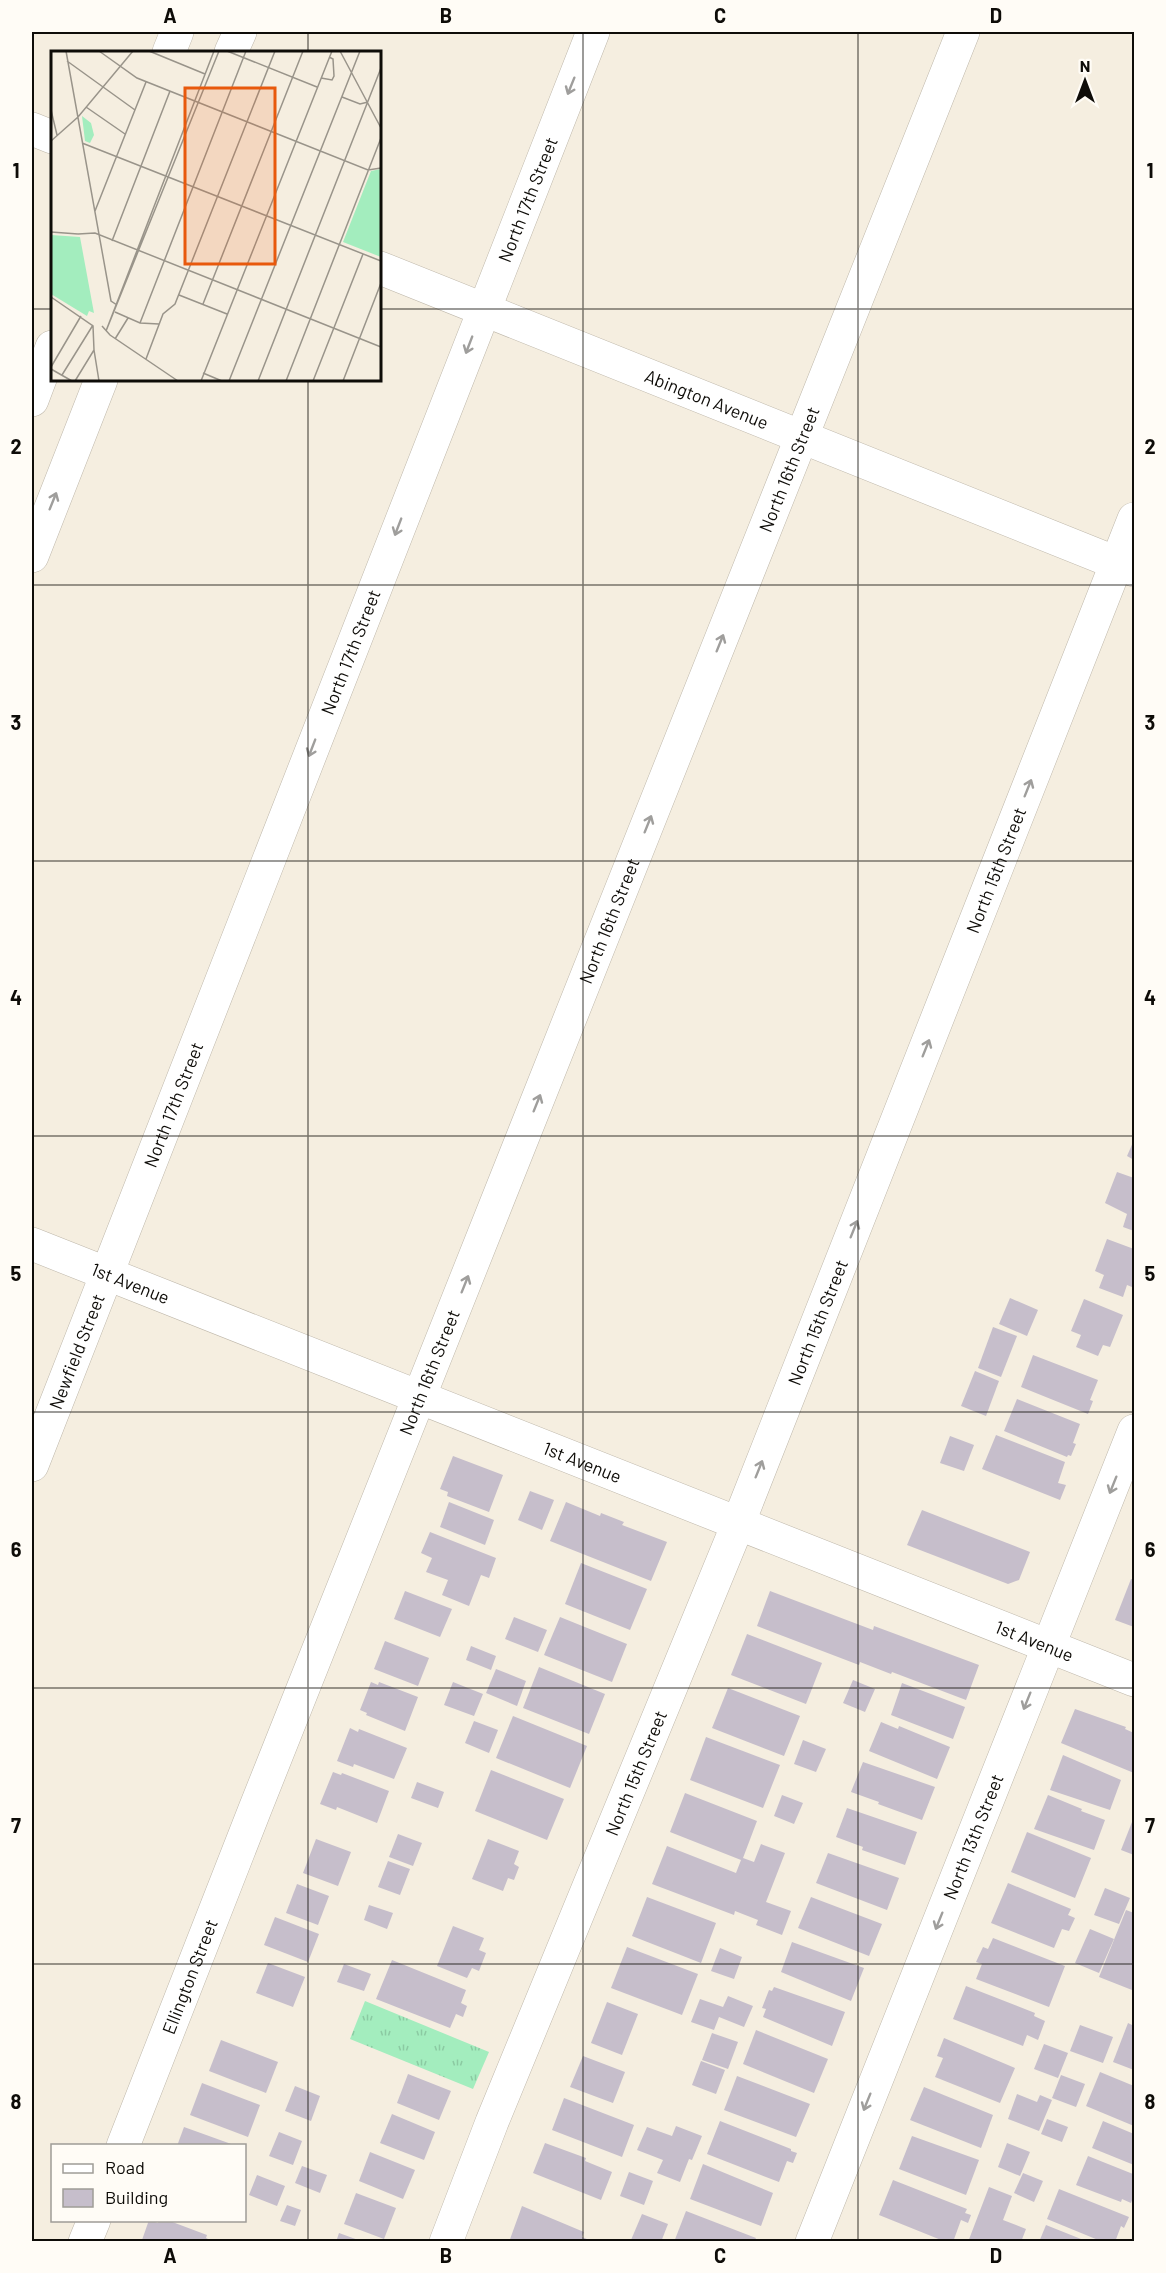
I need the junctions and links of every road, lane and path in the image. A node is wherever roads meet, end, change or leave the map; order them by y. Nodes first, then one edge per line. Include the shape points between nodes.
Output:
1 (177, 32) edge
2 (240, 32) edge
3 (593, 32) edge
4 (963, 32) edge
5 (169, 51) edge
6 (231, 51) edge
7 (32, 129) edge
8 (51, 137) edge
9 (381, 268) edge
10 (483, 309) junction
11 (51, 350) edge
12 (101, 381) edge
13 (32, 400) edge
14 (802, 437) junction
15 (1134, 519) edge
16 (32, 556) edge
17 (1126, 566) edge
18 (32, 1244) edge
19 (107, 1274) junction
20 (420, 1397) junction
21 (1134, 1431) edge
22 (32, 1465) edge
23 (738, 1524) junction
24 (1049, 1647) junction
25 (1134, 1680) edge
26 (255, 1809) joint
27 (123, 2144) edge
28 (93, 2222) edge
29 (85, 2241) edge
30 (446, 2241) edge
31 (812, 2241) edge

1 - 5 street
2 - 6 street
3 -> 10 street, North 17th Street
4 - 14 street, North 16th Street
7 - 8 street
9 - 10 street, Abington Avenue
10 - 14 street, Abington Avenue
10 -> 19 street, North 17th Street
11 - 13 street
16 -> 12 street
14 - 17 street, Abington Avenue
20 -> 14 street, North 16th Street
15 - 17 street, North 15th Street
23 -> 17 street, North 15th Street
18 - 19 street, 1st Avenue
19 - 20 street, 1st Avenue
19 - 22 street, Newfield Street
20 - 23 street, 1st Avenue
20 - 26 street, North 16th Street
21 -> 24 street, North 13th Street
23 - 24 street, 1st Avenue
23 - 30 street, North 15th Street
24 - 25 street, 1st Avenue
24 -> 31 street, North 13th Street
26 - 27 street, Ellington Street
28 - 29 street

